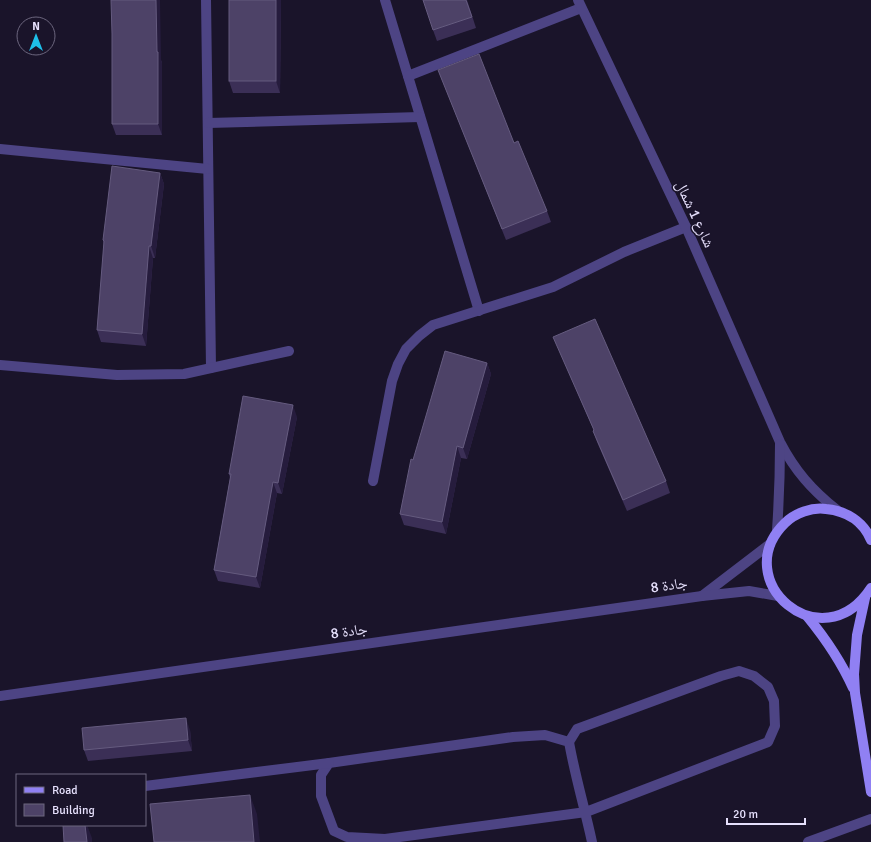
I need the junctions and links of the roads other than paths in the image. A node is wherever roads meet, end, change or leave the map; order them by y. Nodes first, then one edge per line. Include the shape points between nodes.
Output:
1 (206, 0) edge
2 (385, 0) edge
3 (579, 4) edge
4 (408, 76) junction
5 (420, 117) junction
6 (208, 122) junction
7 (0, 149) edge
8 (208, 169) junction
9 (686, 227) junction
10 (478, 311) junction
11 (289, 351) dead end
12 (0, 365) edge
13 (211, 368) junction
14 (780, 442) junction
15 (373, 481) dead end
16 (837, 510) junction
17 (777, 530) junction
18 (870, 534) edge
19 (770, 544) junction
20 (871, 588) edge
21 (702, 596) junction
22 (778, 596) junction
23 (865, 598) junction
24 (807, 616) junction
25 (855, 693) junction
26 (0, 696) edge
27 (569, 742) junction
28 (329, 763) junction
29 (146, 786) edge
30 (871, 792) edge
31 (586, 812) junction
32 (871, 819) edge
33 (592, 842) edge
34 (808, 842) edge

1 - 6 street
2 - 4 street
3 - 4 street
3 - 9 street, شارع 1 شمال
4 - 5 street
5 - 6 street
5 - 10 street
6 - 8 street
7 - 8 street
8 - 13 street
9 - 10 street via 624,252 553,286
9 - 14 street, شارع 1 شمال
10 - 15 street via 433,325 406,349 392,381
11 - 13 street
12 - 13 street via 117,375 184,374
14 - 16 street, شارع 1 شمال via 804,480
14 - 17 street, شارع 1 شمال
16 - 17 main road via 820,508 804,511 789,518
16 - 18 main road via 854,518
17 - 19 main road
19 - 21 street, جادة 8
19 - 22 main road via 767,561 769,580
20 - 23 main road
21 - 22 street, جادة 8 via 749,591
21 - 26 street, جادة 8
22 - 24 main road via 796,612
23 - 24 main road via 839,615 823,618
23 - 25 main road via 857,635
24 - 25 main road via 826,640
25 - 30 main road
27 - 28 street via 545,735 512,737
27 - 31 street
27 - 31 street via 578,729 721,676 740,672 754,676 768,687 774,701 775,726 768,742
28 - 29 street
28 - 31 street via 321,776 321,796 334,831 348,837 385,839
31 - 33 street
32 - 34 street

